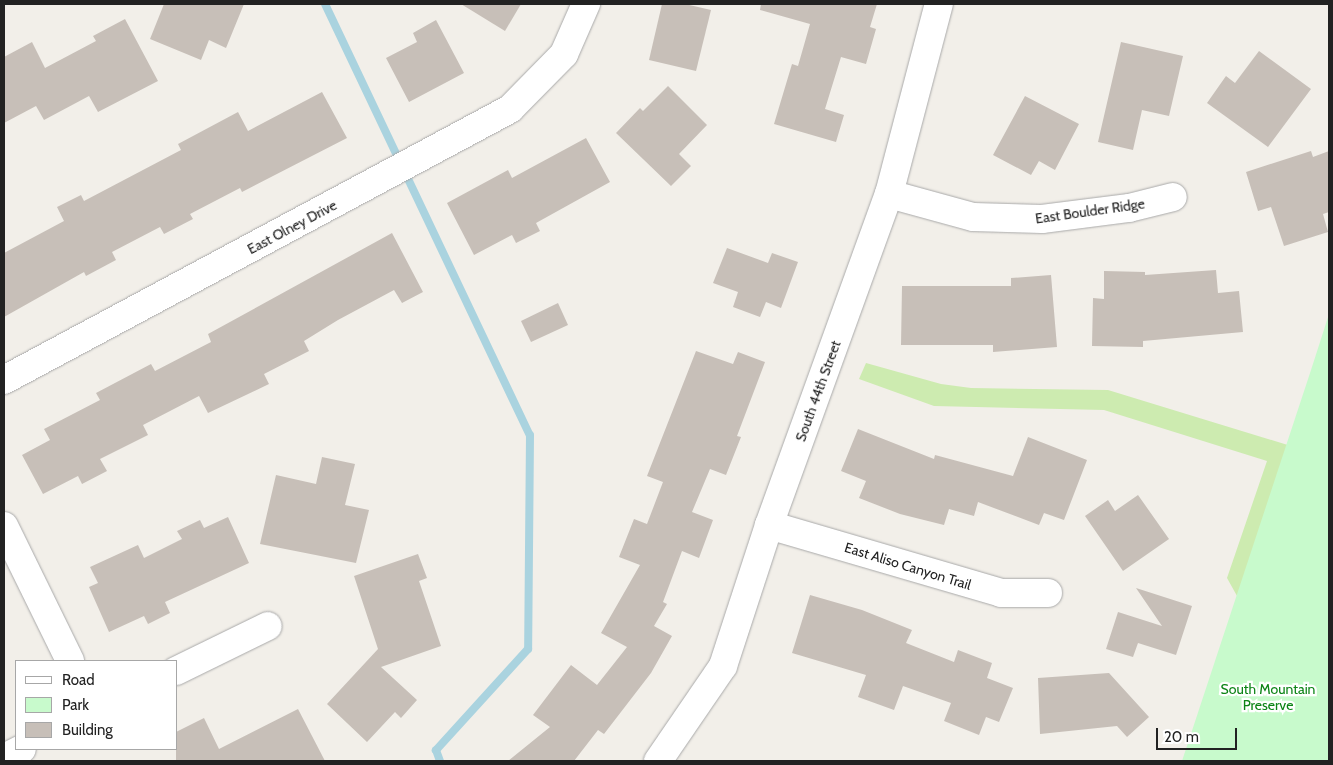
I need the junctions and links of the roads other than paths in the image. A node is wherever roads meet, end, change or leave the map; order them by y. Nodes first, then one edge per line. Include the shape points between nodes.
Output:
1 (586, 4) edge
2 (939, 4) edge
3 (889, 194) junction
4 (1173, 197) dead end
5 (4, 380) edge
6 (770, 525) junction
7 (4, 526) edge
8 (1048, 593) dead end
9 (268, 626) dead end
10 (70, 660) edge
11 (178, 670) edge
12 (20, 750) edge
13 (4, 758) edge
14 (658, 761) edge

1 - 5 street, East Olney Drive via 564,54 510,109
2 - 3 street, South 44th Street
3 - 4 street, East Boulder Ridge via 973,217 1042,219 1129,208
3 - 6 street, South 44th Street
6 - 8 street, East Aliso Canyon Trail via 1000,593
6 - 14 street, South 44th Street via 723,666
7 - 10 street
9 - 11 street
12 - 13 street

